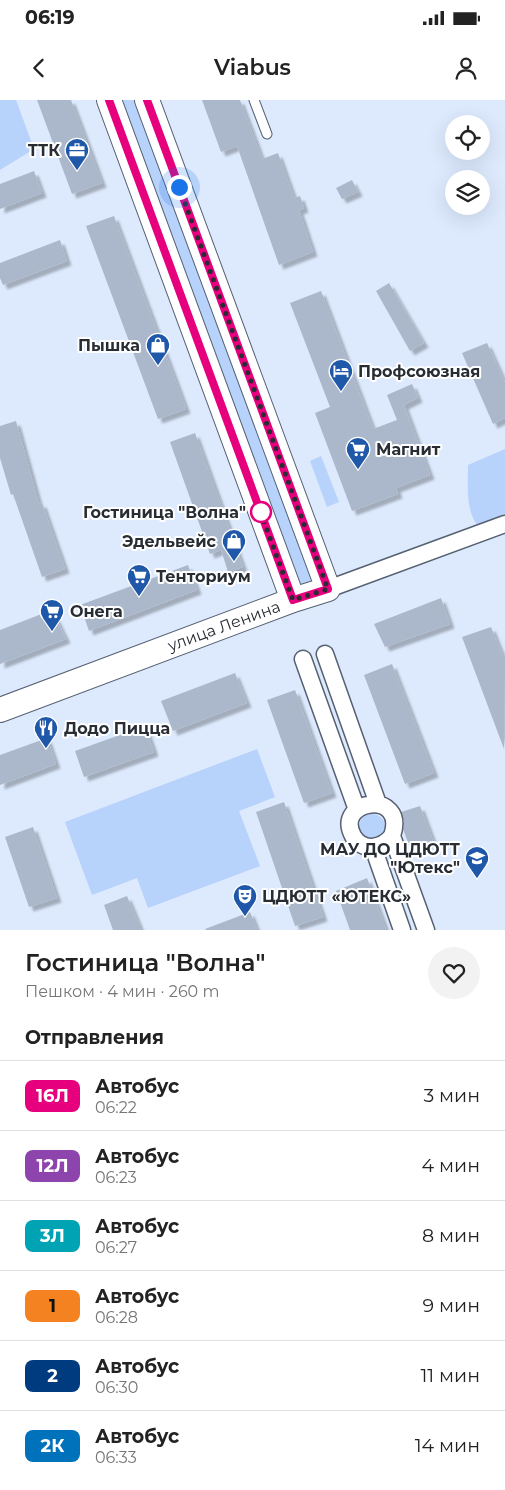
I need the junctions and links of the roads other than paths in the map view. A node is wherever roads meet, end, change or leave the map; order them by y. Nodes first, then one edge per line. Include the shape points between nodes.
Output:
1 (109, 100) edge
2 (147, 100) edge
3 (254, 100) edge
4 (267, 134) dead end
5 (505, 524) edge
6 (328, 589) junction
7 (293, 600) junction
8 (325, 654) dead end
9 (303, 659) dead end
10 (0, 710) edge
11 (378, 804) junction
12 (357, 810) junction
13 (392, 836) junction
14 (373, 847) junction
15 (402, 930) edge
16 (426, 930) edge

1 - 7 street
2 - 6 street
3 - 4 lane
5 - 6 street, улица Ленина
6 - 7 street, улица Ленина
7 - 10 street, улица Ленина
8 - 11 street
9 - 12 street
11 - 12 street via 366,804
11 - 13 street via 389,810 392,816
12 - 14 street via 351,820 351,831 357,841
13 - 14 street via 384,844
13 - 16 street
14 - 15 street

